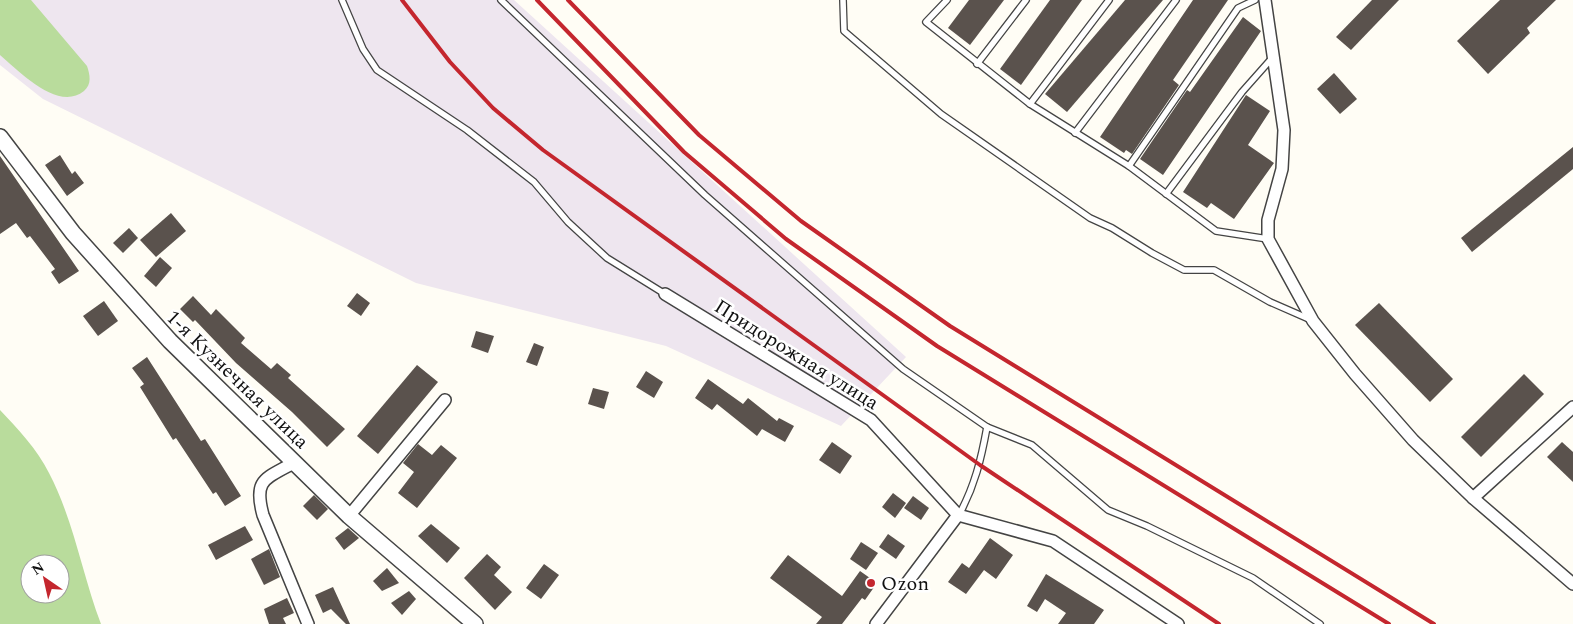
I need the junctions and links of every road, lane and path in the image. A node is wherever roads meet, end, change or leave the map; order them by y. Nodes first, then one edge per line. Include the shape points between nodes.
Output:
1 (342, 0) edge
2 (501, 0) edge
3 (843, 0) edge
4 (947, 0) edge
5 (1026, 0) edge
6 (1109, 0) edge
7 (1176, 0) edge
8 (1255, 0) edge
9 (1265, 0) edge
10 (1273, 57) junction
11 (978, 64) junction
12 (1030, 104) junction
13 (1075, 133) junction
14 (0, 136) edge
15 (1129, 166) junction
16 (1166, 194) junction
17 (1268, 239) junction
18 (665, 294) joint
19 (1313, 321) junction
20 (445, 400) dead end
21 (1573, 406) edge
22 (987, 427) junction
23 (295, 462) junction
24 (1473, 498) junction
25 (958, 515) junction
26 (349, 516) junction
27 (1573, 584) edge
28 (308, 624) edge
29 (475, 624) edge
30 (876, 624) edge
31 (1178, 624) edge
32 (1320, 624) edge

1 - 18 lane via 363,49 377,70 520,170 607,258
2 - 22 lane via 706,195 840,314 903,369
3 - 19 lane via 844,31 941,114 1012,165 1090,218 1168,262 1184,270 1214,270 1270,302
4 - 11 lane via 926,22
5 - 11 lane
6 - 12 lane
7 - 13 lane
8 - 15 lane via 1238,8
9 - 10 street
10 - 16 lane via 1242,92
10 - 17 street via 1284,130 1282,169 1268,220
11 - 12 lane
12 - 13 lane
13 - 15 lane
14 - 23 street, 1-я Кузнечная улица via 72,233 122,290
15 - 16 lane
16 - 17 lane via 1216,231
17 - 19 street
18 - 25 street, Придорожная улица via 871,420
19 - 24 street via 1413,440
20 - 26 street
21 - 24 street
22 - 25 lane via 972,490
22 - 32 lane via 1032,445 1108,510 1253,578
23 - 26 street, 1-я Кузнечная улица
23 - 28 street via 264,480 258,498
24 - 27 street
25 - 30 street
25 - 31 street via 1053,541
26 - 29 street, 1-я Кузнечная улица

